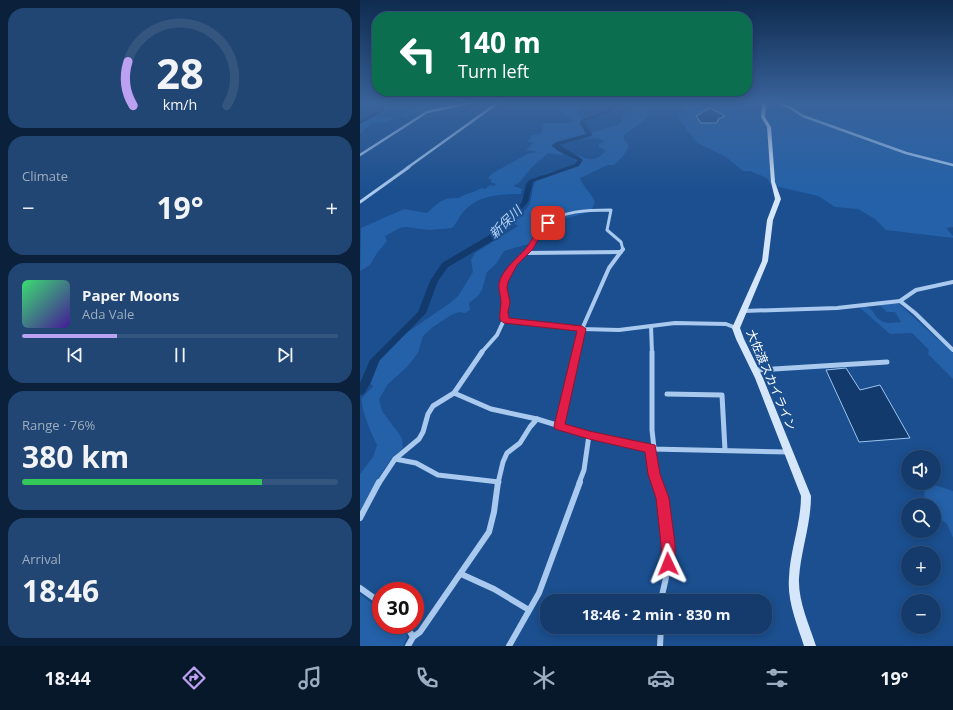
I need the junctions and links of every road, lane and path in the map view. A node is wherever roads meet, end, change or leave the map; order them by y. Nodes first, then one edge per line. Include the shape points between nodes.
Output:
1 (396, 132) edge
2 (457, 132) edge
3 (769, 132) edge
4 (847, 132) edge
5 (360, 155) edge
6 (953, 166) edge
7 (360, 202) edge
8 (620, 252) junction
9 (524, 253) junction
10 (953, 282) edge
11 (900, 301) junction
12 (744, 312) junction
13 (504, 320) junction
14 (651, 326) junction
15 (736, 328) junction
16 (582, 329) junction
17 (953, 350) edge
18 (887, 362) dead end
19 (756, 370) junction
20 (454, 393) junction
21 (667, 394) dead end
22 (537, 418) junction
23 (559, 426) junction
24 (589, 435) junction
25 (652, 448) junction
26 (725, 450) junction
27 (789, 452) junction
28 (395, 459) junction
29 (499, 482) junction
30 (360, 518) edge
31 (461, 574) junction
32 (360, 588) edge
33 (662, 594) edge
34 (372, 597) edge
35 (529, 610) junction
36 (411, 634) edge
37 (661, 634) edge
38 (413, 637) junction
39 (408, 646) edge
40 (510, 646) edge
41 (660, 646) edge
42 (810, 646) edge

1 - 5 street
2 - 7 street
3 - 12 street, 大佐渡スカイライン via 773,182 778,199 770,220 765,261
4 - 6 street via 896,150
8 - 9 street
8 - 9 street via 623,250 621,242 607,230 611,210 579,211 552,220 543,227 531,247
8 - 16 street via 609,268
9 - 13 street via 504,282
10 - 11 street via 916,290
11 - 12 street via 836,308
11 - 17 street
12 - 15 street, 大佐渡スカイライン
13 - 16 street
13 - 20 street via 497,334
14 - 15 street via 674,323 726,324
14 - 16 street via 619,330
14 - 25 street
15 - 19 street, 大佐渡スカイライン
16 - 23 street
18 - 19 street
19 - 27 street, 大佐渡スカイライン
20 - 22 street via 491,409
20 - 28 street via 433,406 419,439
21 - 26 street via 722,395
22 - 23 street
22 - 29 street via 527,428 520,442 507,454
23 - 24 street
24 - 25 street
24 - 35 street via 584,470 550,566
25 - 26 street
25 - 33 street via 654,474 662,498 668,544 668,564
26 - 27 street
27 - 42 street, 大佐渡スカイライン via 806,496 794,589
28 - 29 street via 416,463 438,475
28 - 30 street
29 - 31 street via 495,519 480,548
31 - 35 street via 494,589
31 - 38 street via 420,632
32 - 34 street
35 - 40 street
36 - 38 street
37 - 41 street
38 - 39 street

